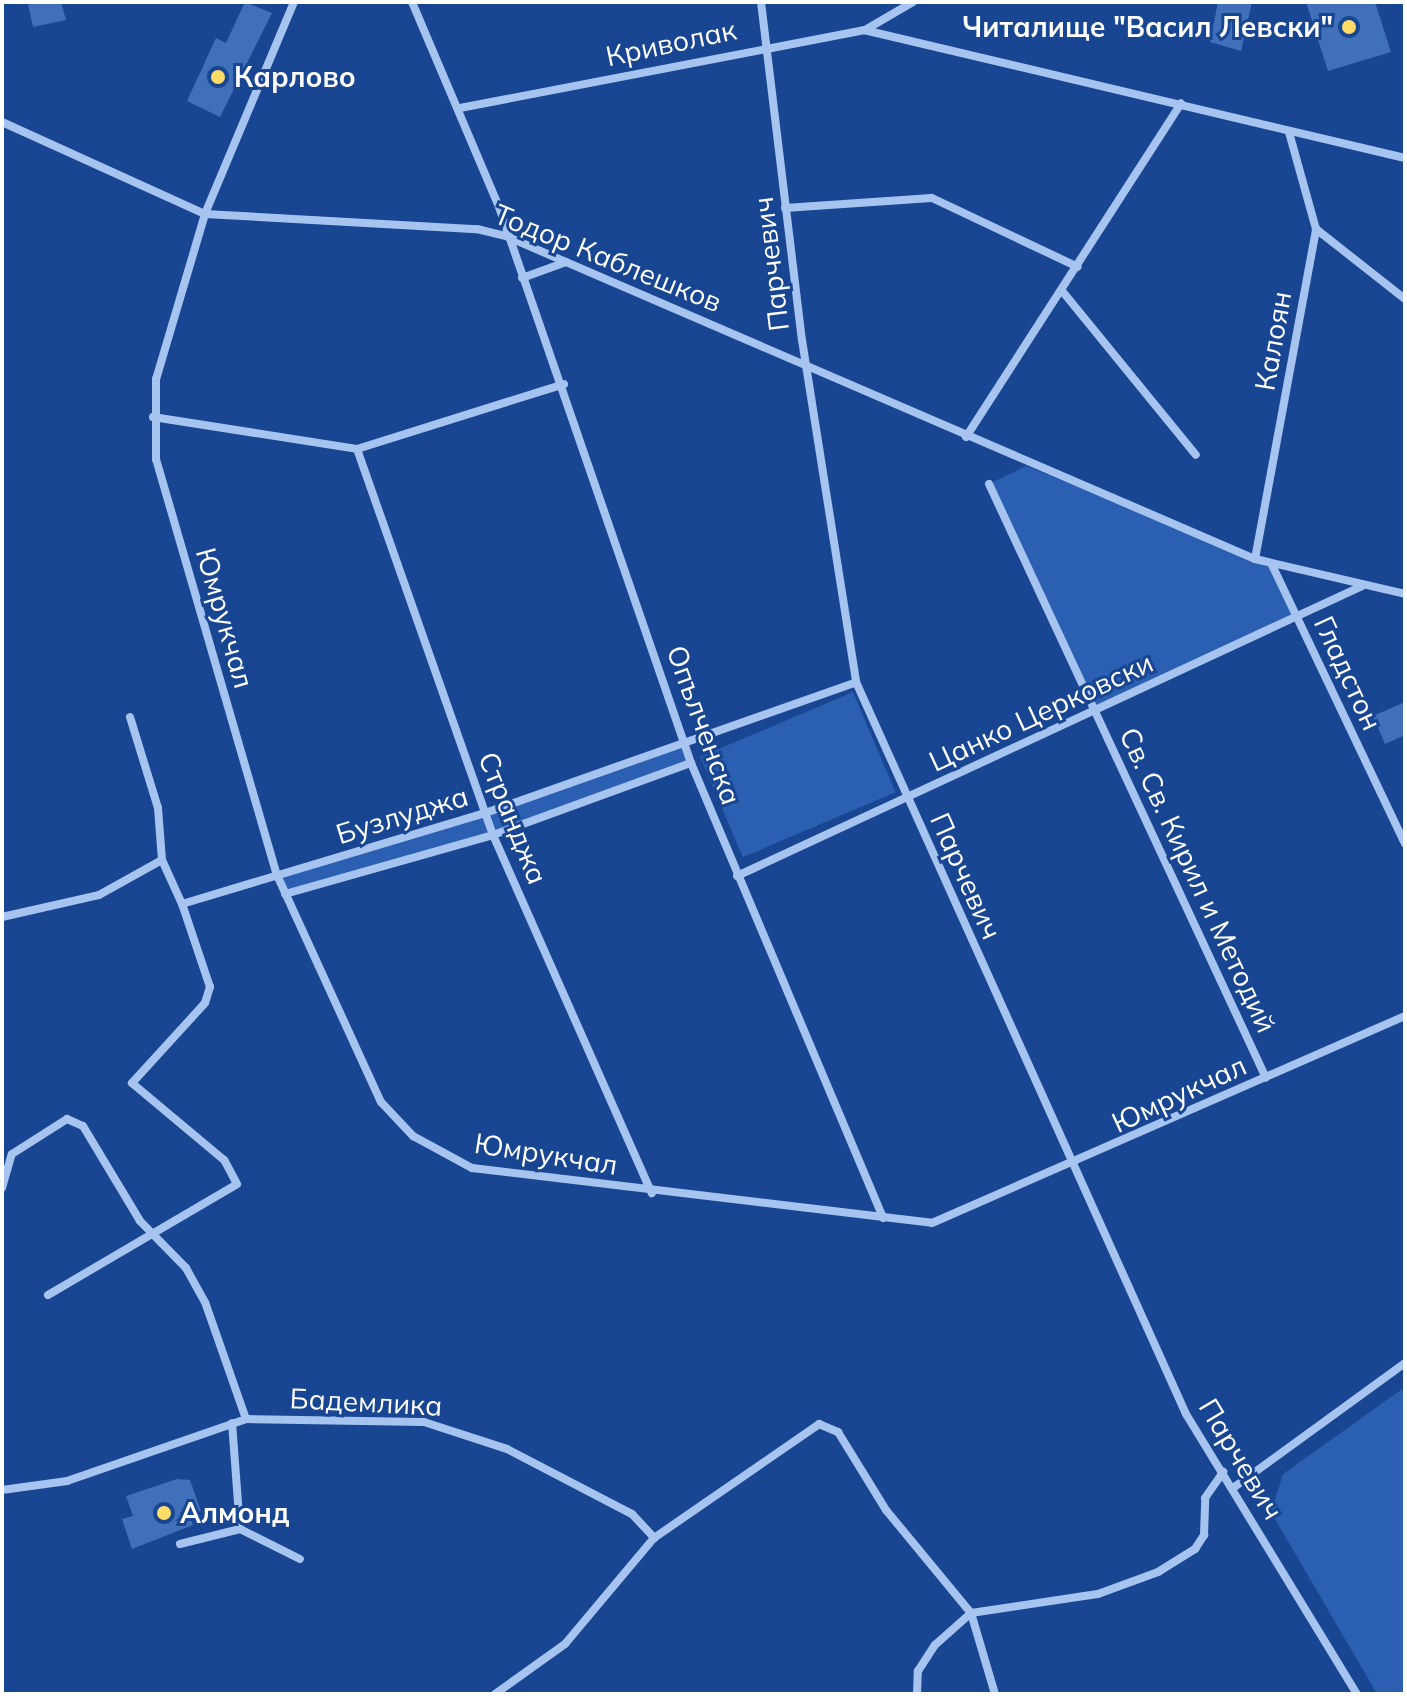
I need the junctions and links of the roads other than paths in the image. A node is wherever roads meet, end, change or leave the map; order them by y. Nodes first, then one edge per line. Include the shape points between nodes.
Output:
1 (294, 2) edge
2 (412, 2) edge
3 (761, 2) edge
4 (913, 2) edge
5 (864, 30) junction
6 (770, 44) junction
7 (1181, 103) junction
8 (460, 108) junction
9 (2, 122) edge
10 (2, 129) edge
11 (1289, 132) junction
12 (23, 133) junction
13 (1405, 158) edge
14 (785, 208) junction
15 (205, 214) junction
16 (1316, 229) junction
17 (508, 237) junction
18 (567, 262) junction
19 (1078, 267) junction
20 (522, 278) junction
21 (1063, 292) junction
22 (1405, 299) edge
23 (809, 365) junction
24 (564, 384) junction
25 (153, 417) junction
26 (966, 437) junction
27 (357, 449) junction
28 (1196, 455) dead end
29 (989, 484) dead end
30 (1255, 559) junction
31 (1272, 565) junction
32 (1363, 586) junction
33 (1405, 594) edge
34 (1297, 618) junction
35 (856, 682) junction
36 (1096, 711) junction
37 (130, 717) dead end
38 (684, 740) junction
39 (691, 763) junction
40 (907, 798) junction
41 (485, 813) junction
42 (493, 835) junction
43 (1405, 844) edge
44 (162, 860) junction
45 (277, 875) junction
46 (737, 876) junction
47 (285, 894) junction
48 (182, 904) junction
49 (2, 917) edge
50 (1405, 1016) edge
51 (1266, 1078) junction
52 (1073, 1167) junction
53 (2, 1188) edge
54 (652, 1193) junction
55 (883, 1218) junction
56 (154, 1235) junction
57 (48, 1295) dead end
58 (1405, 1363) edge
59 (246, 1419) junction
60 (232, 1423) junction
61 (1223, 1472) junction
62 (1233, 1488) junction
63 (2, 1490) edge
64 (240, 1529) junction
65 (654, 1538) junction
66 (180, 1544) dead end
67 (300, 1559) dead end
68 (971, 1613) junction
69 (495, 1694) edge
70 (917, 1694) edge
71 (995, 1694) edge
72 (1357, 1694) edge

1 - 15 street, Юмрукчал
2 - 8 street, Опълченска
3 - 6 street, Парчевич
4 - 5 street
5 - 6 street, Криволак
5 - 7 street, Криволак
6 - 8 street, Криволак
6 - 14 street, Парчевич
7 - 11 street, Криволак
7 - 19 street
8 - 17 street, Опълченска
9 - 12 street, Тодор Каблешков
10 - 12 street
11 - 13 street, Криволак
11 - 16 street, Калоян
12 - 15 street, Тодор Каблешков
14 - 19 street via 932,198
14 - 23 street, Парчевич
15 - 17 street, Тодор Каблешков via 477,229
15 - 25 street, Юмрукчал via 156,379
16 - 22 street
16 - 30 street, Калоян
17 - 18 street, Тодор Каблешков
17 - 20 street, Опълченска
18 - 20 street
18 - 23 street, Тодор Каблешков
19 - 21 street
20 - 24 street, Опълченска
21 - 26 street
21 - 28 street
23 - 26 street, Тодор Каблешков
23 - 35 street, Парчевич
24 - 27 street
24 - 38 street, Опълченска
25 - 27 street
25 - 45 street, Юмрукчал via 156,459
26 - 30 street, Тодор Каблешков
27 - 41 street, Странджа
29 - 36 street, Св. Св. Кирил и Методий
30 - 31 street, Тодор Каблешков
31 - 32 street, Тодор Каблешков
31 - 34 street, Гладстон
32 - 33 street, Тодор Каблешков
32 - 34 street, Цанко Церковски
34 - 36 street, Цанко Церковски
34 - 43 street, Гладстон
35 - 38 street, Бузлуджа
35 - 40 street, Парчевич
36 - 40 street, Цанко Церковски
36 - 51 street, Св. Св. Кирил и Методий
37 - 44 street via 158,808
38 - 39 street, Опълченска
38 - 41 street, Бузлуджа
39 - 42 street, Бузлуджа
39 - 46 street, Опълченска
40 - 46 street, Цанко Церковски
40 - 52 street, Парчевич
41 - 42 street, Странджа
41 - 45 street, Бузлуджа
42 - 47 street, Бузлуджа
42 - 54 street, Странджа
44 - 48 street
44 - 49 street via 99,895
45 - 47 street, Юмрукчал
45 - 48 street, Бузлуджа
46 - 55 street, Опълченска
47 - 54 street, Юмрукчал via 381,1102 413,1136 472,1168
48 - 56 street via 210,987 205,1003 132,1083 224,1160 237,1184
50 - 51 street, Юмрукчал
51 - 52 street, Юмрукчал
52 - 55 street, Юмрукчал via 932,1223
52 - 61 street, Парчевич via 1186,1414
53 - 56 street via 12,1154 75,1119
54 - 55 street, Юмрукчал
56 - 57 street
56 - 59 street via 205,1302
58 - 62 street
59 - 60 street, Бадемлика
59 - 65 street, Бадемлика via 443,1425 605,1499
60 - 63 street, Бадемлика via 101,1469
60 - 64 street
61 - 62 street, Парчевич
61 - 68 street via 1205,1498 1204,1535 1158,1572 1098,1594
62 - 72 street, Парчевич
64 - 66 street
64 - 67 street
65 - 68 street via 805,1430 830,1424 886,1510
65 - 69 street via 565,1644
68 - 70 street via 935,1645 918,1671
68 - 71 street

